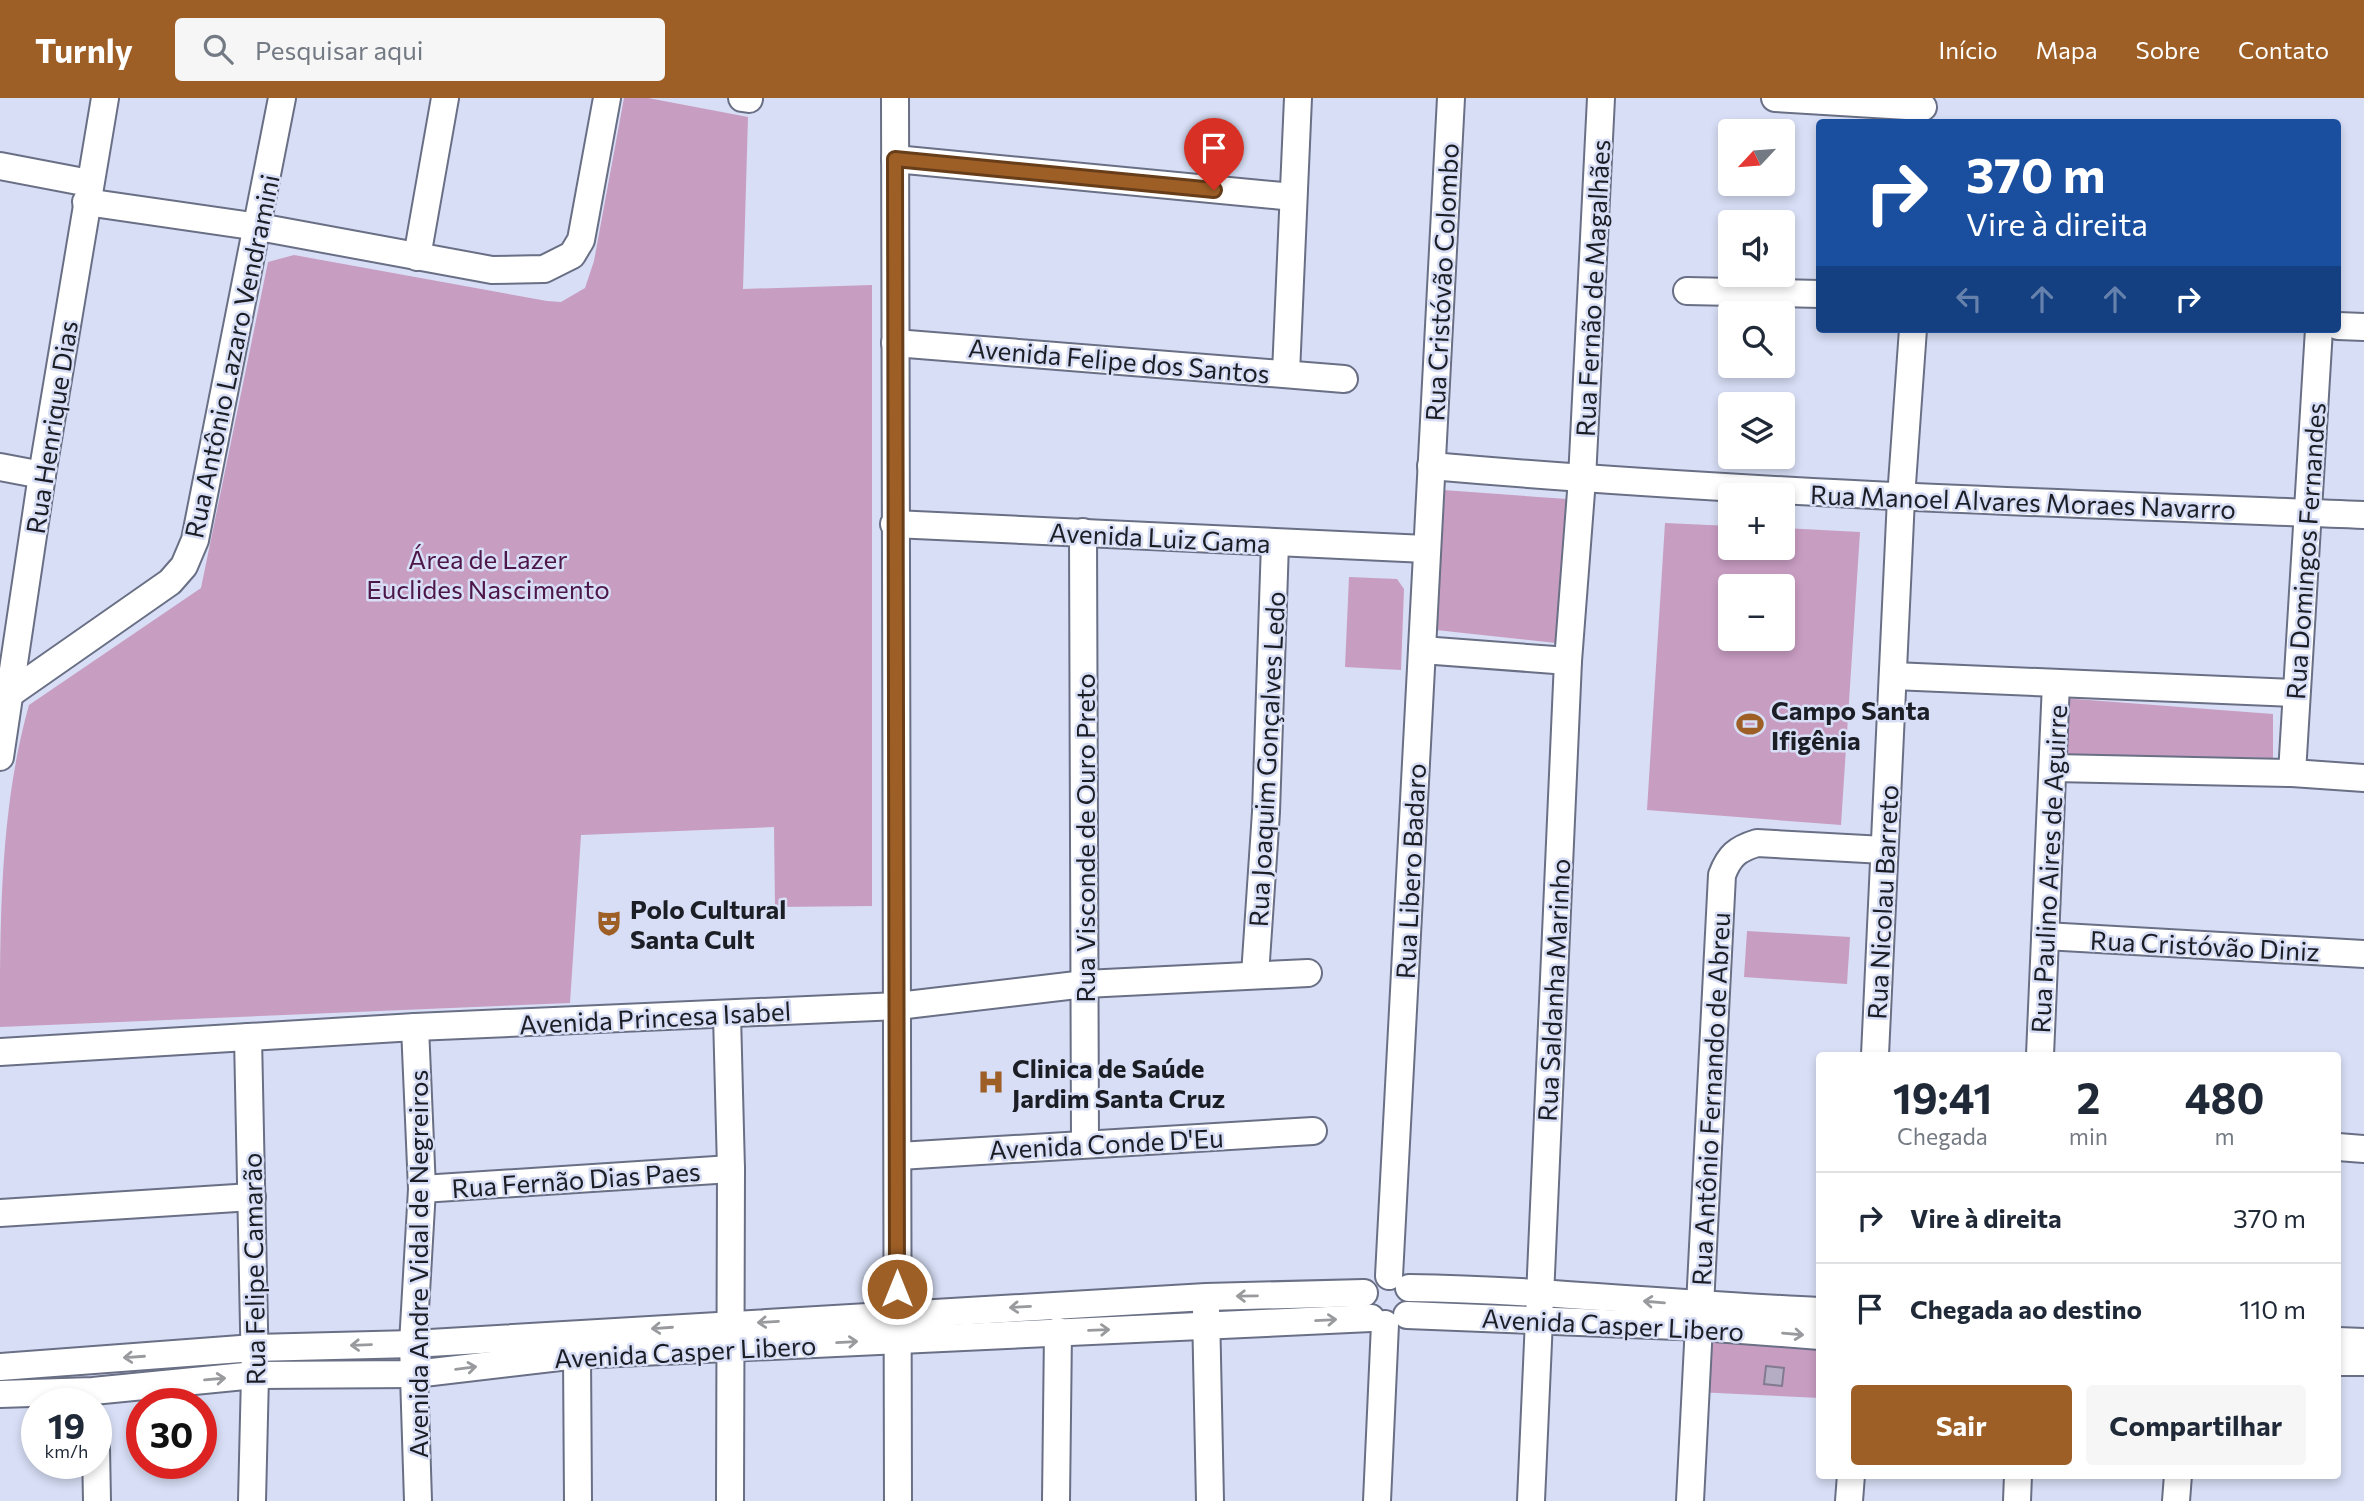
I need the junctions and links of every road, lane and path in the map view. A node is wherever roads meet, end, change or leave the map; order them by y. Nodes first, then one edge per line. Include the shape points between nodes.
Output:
1 (104, 98) edge
2 (282, 98) edge
3 (444, 98) edge
4 (607, 98) edge
5 (895, 98) edge
6 (1298, 98) edge
7 (1451, 98) edge
8 (1601, 98) edge
9 (1776, 98) edge
10 (1923, 109) edge
11 (895, 159) junction
12 (0, 166) edge
13 (87, 192) junction
14 (1293, 197) junction
15 (259, 227) junction
16 (417, 257) junction
17 (1687, 291) dead end
18 (1816, 294) edge
19 (2341, 326) edge
20 (2364, 327) edge
21 (1913, 333) edge
22 (2319, 333) edge
23 (895, 343) junction
24 (1286, 373) junction
25 (1344, 379) dead end
26 (1431, 466) junction
27 (0, 467) edge
28 (42, 475) junction
29 (1582, 479) junction
30 (1901, 498) junction
31 (2309, 513) junction
32 (2364, 515) edge
33 (894, 524) junction
34 (1083, 532) junction
35 (1275, 543) junction
36 (1426, 549) junction
37 (1422, 650) junction
38 (1568, 661) junction
39 (1893, 676) junction
40 (2056, 683) junction
41 (11, 693) junction
42 (2295, 693) junction
43 (0, 757) edge
44 (2054, 768) junction
45 (2292, 773) junction
46 (2364, 778) edge
47 (1884, 850) junction
48 (2045, 936) junction
49 (2364, 954) edge
50 (1308, 973) dead end
51 (1255, 975) junction
52 (1085, 984) junction
53 (898, 1006) junction
54 (727, 1015) junction
55 (415, 1027) junction
56 (248, 1037) junction
57 (0, 1052) edge
58 (1875, 1052) edge
59 (2040, 1052) edge
60 (1313, 1131) dead end
61 (1085, 1144) junction
62 (2341, 1147) edge
63 (2364, 1149) edge
64 (899, 1156) junction
65 (731, 1169) junction
66 (422, 1189) junction
67 (252, 1197) junction
68 (0, 1213) edge
69 (1399, 1282) junction
70 (1540, 1292) junction
71 (1206, 1297) junction
72 (1816, 1311) edge
73 (1382, 1312) junction
74 (1700, 1316) junction
75 (1538, 1321) junction
76 (1207, 1326) junction
77 (896, 1327) junction
78 (1058, 1331) junction
79 (1816, 1335) edge
80 (730, 1336) junction
81 (2341, 1341) edge
82 (2364, 1342) edge
83 (413, 1343) junction
84 (254, 1348) junction
85 (577, 1355) junction
86 (2341, 1362) edge
87 (2364, 1362) edge
88 (0, 1367) edge
89 (415, 1374) junction
90 (256, 1375) junction
91 (0, 1394) edge
92 (112, 1394) edge
93 (21, 1395) edge
94 (97, 1479) edge
95 (1851, 1479) edge
96 (2018, 1479) edge
97 (2178, 1479) edge
98 (97, 1501) edge
99 (252, 1501) edge
100 (418, 1501) edge
101 (578, 1501) edge
102 (730, 1501) edge
103 (898, 1501) edge
104 (1056, 1501) edge
105 (1210, 1501) edge
106 (1377, 1501) edge
107 (1531, 1501) edge
108 (1690, 1501) edge
109 (1849, 1501) edge
110 (2017, 1501) edge
111 (2176, 1501) edge

1 - 13 street, Rua Henrique Dias
2 - 15 street, Rua Antônio Lazaro Vendramini
3 - 16 street
4 - 16 street via 581,240 572,256 544,269 492,270
5 - 11 street
6 - 14 street
7 - 26 street, Rua Cristóvão Colombo
8 - 29 street, Rua Fernão de Magalhães
9 - 10 street
11 - 14 street
11 - 23 street
12 - 13 street
13 - 15 street
13 - 28 street, Rua Henrique Dias
14 - 24 street
15 - 16 street
15 - 41 street, Rua Antônio Lazaro Vendramini via 195,540 184,566 170,582
17 - 18 street
19 - 20 street
21 - 30 street, Rua Nicolau Barreto
22 - 31 street, Rua Domingos Fernandes
23 - 24 street, Avenida Felipe dos Santos
23 - 33 street
24 - 25 street, Avenida Felipe dos Santos
26 - 29 street, Rua Manoel Alvares Moraes Navarro
26 - 36 street, Rua Libero Badaro
27 - 28 street
28 - 41 street, Rua Henrique Dias
29 - 30 street, Rua Manoel Alvares Moraes Navarro
29 - 38 street, Rua Saldanha Marinho
30 - 31 street, Rua Manoel Alvares Moraes Navarro
30 - 39 street, Rua Nicolau Barreto
31 - 32 street, Rua Manoel Alvares Moraes Navarro
31 - 42 street, Rua Domingos Fernandes
33 - 34 street, Avenida Luiz Gama
33 - 53 street
34 - 35 street, Avenida Luiz Gama
34 - 52 street, Rua Visconde de Ouro Preto
35 - 36 street, Avenida Luiz Gama
35 - 51 street, Rua Joaquim Gonçalves Ledo
36 - 37 street, Rua Libero Badaro
37 - 38 street
37 - 69 street, Rua Libero Badaro
38 - 70 street, Rua Saldanha Marinho
39 - 40 street
39 - 47 street, Rua Nicolau Barreto
40 - 42 street
40 - 44 street, Rua Paulino Aires de Aguirre
41 - 43 street, Rua Henrique Dias
42 - 45 street, Rua Domingos Fernandes
44 - 45 street
44 - 48 street, Rua Paulino Aires de Aguirre
45 - 46 street
47 - 58 street, Rua Nicolau Barreto
47 - 74 street, Rua Antônio Fernando de Abreu via 1757,843 1728,858 1722,875
48 - 49 street, Rua Cristóvão Diniz
48 - 59 street, Rua Paulino Aires de Aguirre
50 - 51 street, Avenida Princesa Isabel
51 - 52 street, Avenida Princesa Isabel
52 - 53 street, Avenida Princesa Isabel
52 - 61 street, Rua Visconde de Ouro Preto
53 - 54 street, Avenida Princesa Isabel
53 - 64 street
54 - 55 street, Avenida Princesa Isabel
54 - 65 street
55 - 56 street, Avenida Princesa Isabel
55 - 66 street, Avenida Andre Vidal de Negreiros
56 - 57 street, Avenida Princesa Isabel
56 - 67 street, Rua Felipe Camarão
60 - 61 street, Avenida Conde D'Eu
61 - 64 street, Avenida Conde D'Eu
62 - 63 street
64 - 77 street
65 - 66 street, Rua Fernão Dias Paes
65 - 80 street
66 - 83 street, Avenida Andre Vidal de Negreiros
67 - 68 street
67 - 84 street, Rua Felipe Camarão
69 - 70 street, Avenida Casper Libero
69 - 73 street, Rua Libero Badaro via 1412,1304
69 - 73 street via 1373,1280
74 -> 70 street, Avenida Casper Libero
70 - 75 street, Rua Saldanha Marinho
73 -> 71 street, Avenida Casper Libero
71 - 76 street
71 -> 77 street, Avenida Casper Libero
72 - 74 street, Avenida Casper Libero
73 - 75 street, Avenida Casper Libero
76 -> 73 street, Avenida Casper Libero
73 - 106 street
74 - 75 street, Avenida Casper Libero
74 -> 79 street, Avenida Casper Libero
74 - 108 street, Rua Antônio Fernando de Abreu
75 - 107 street, Rua Saldanha Marinho
78 -> 76 street, Avenida Casper Libero
76 - 105 street
77 - 78 street, Avenida Casper Libero
77 - 80 street, Avenida Casper Libero
77 - 103 street
78 - 104 street
80 -> 83 street, Avenida Casper Libero
80 - 85 street, Avenida Casper Libero
80 - 102 street
81 - 82 street
83 -> 84 street, Avenida Casper Libero
83 - 89 street, Avenida Andre Vidal de Negreiros
84 -> 88 street, Avenida Casper Libero
84 - 90 street, Rua Felipe Camarão
89 -> 85 street, Avenida Casper Libero
85 - 101 street
86 - 87 street
89 - 90 street, Avenida Casper Libero
89 - 100 street, Avenida Andre Vidal de Negreiros
92 -> 90 street, Avenida Casper Libero
90 - 99 street, Rua Felipe Camarão
91 - 93 street, Avenida Casper Libero
94 - 98 street
95 - 109 street
96 - 110 street
97 - 111 street

